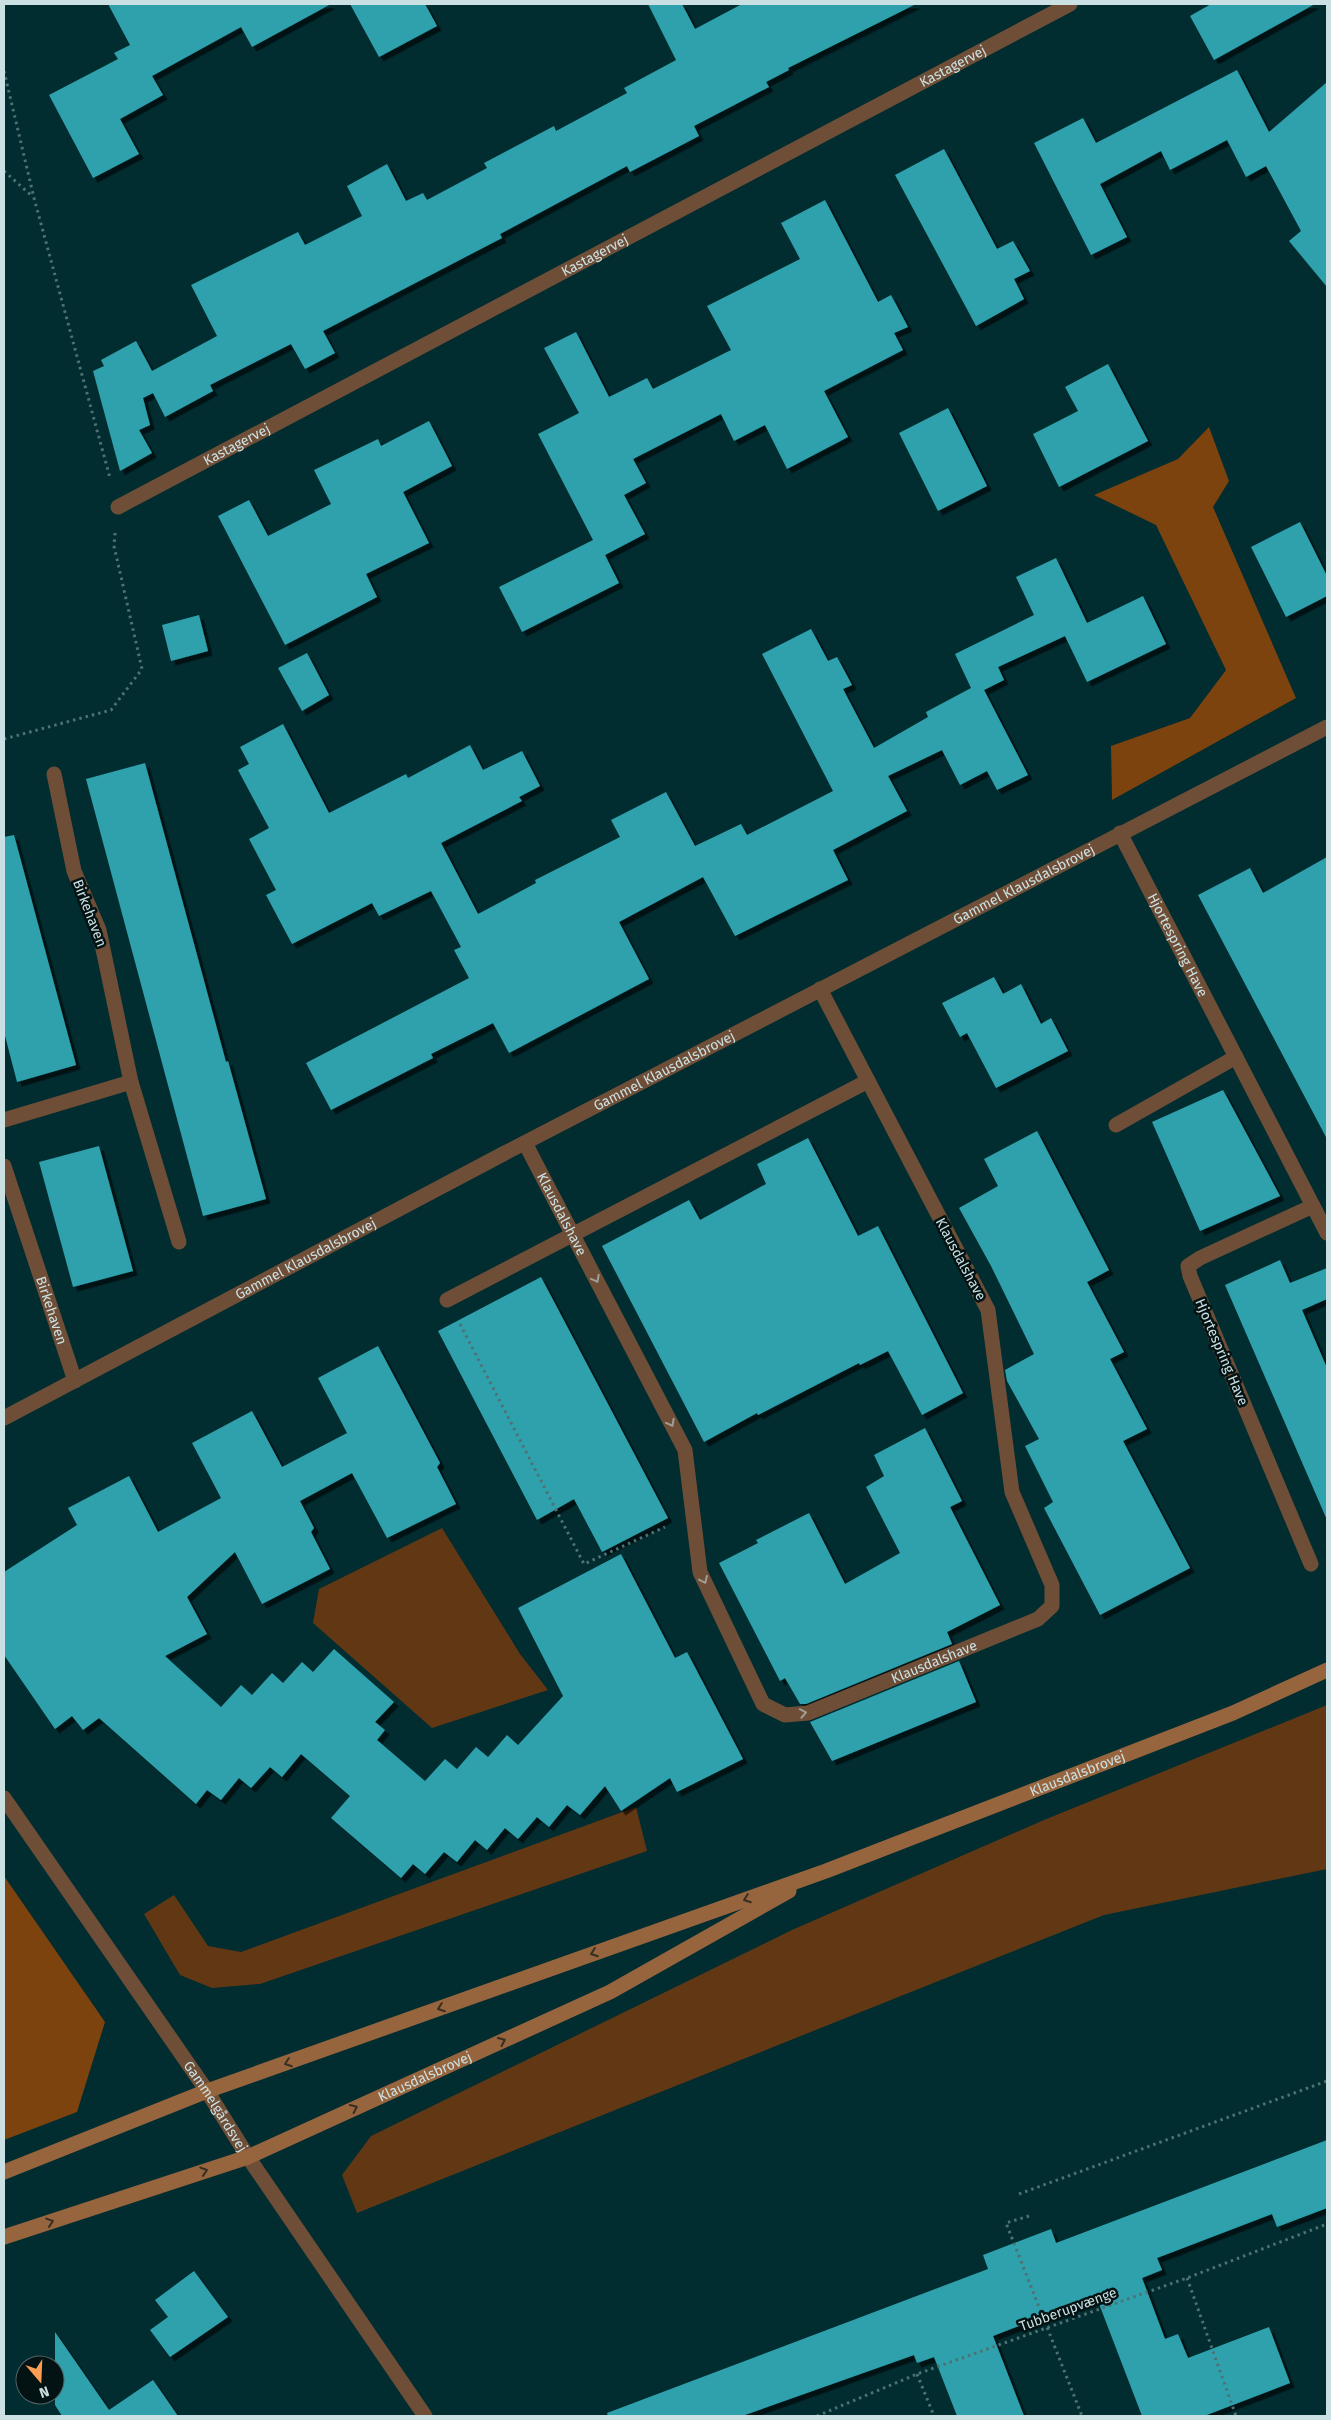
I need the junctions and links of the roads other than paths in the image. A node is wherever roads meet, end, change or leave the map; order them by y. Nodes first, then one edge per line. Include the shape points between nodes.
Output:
1 (1070, 4) edge
2 (118, 507) road end
3 (1327, 726) edge
4 (54, 774) dead end
5 (1120, 833) junction
6 (820, 989) junction
7 (1236, 1057) junction
8 (868, 1081) junction
9 (130, 1082) junction
10 (4, 1120) edge
11 (1116, 1125) dead end
12 (525, 1143) junction
13 (4, 1166) edge
14 (6, 1185) edge
15 (1313, 1206) junction
16 (1327, 1234) edge
17 (573, 1235) junction
18 (179, 1242) dead end
19 (448, 1300) road end
20 (75, 1381) junction
21 (4, 1418) edge
22 (1311, 1564) dead end
23 (1327, 1670) edge
24 (4, 1798) edge
25 (826, 1871) junction
26 (207, 2091) junction
27 (248, 2157) junction
28 (4, 2172) edge
29 (4, 2237) edge
30 (425, 2416) edge

1 - 2 street, Kastagervej
3 - 5 street, Gammel Klausdalsbrovej
4 - 9 street, Birkehaven via 74,871 100,930
5 - 6 street, Gammel Klausdalsbrovej
5 - 7 street, Hjortespring Have
6 - 8 street, Klausdalshave
6 - 12 street, Gammel Klausdalsbrovej
7 - 11 street
7 - 15 street, Hjortespring Have
8 - 17 street
17 -> 8 street, Klausdalshave via 686,1450 700,1572 762,1704 786,1715 808,1713 1038,1619 1052,1606 1052,1585 1012,1492 988,1310
9 - 10 street
9 - 18 street, Birkehaven
12 - 17 street, Klausdalshave
12 - 20 street, Gammel Klausdalsbrovej
13 - 14 street, Birkehaven
14 - 20 street, Birkehaven
15 - 16 street, Hjortespring Have
15 - 22 street, Hjortespring Have via 1188,1266
17 - 19 street
20 - 21 street, Gammel Klausdalsbrovej
23 - 25 street, Klausdalsbrovej via 1233,1713
24 - 26 street, Gammelgårdsvej
25 -> 26 street, Klausdalsbrovej
27 -> 25 street, Klausdalsbrovej via 610,1992
26 - 27 street, Gammelgårdsvej
26 - 28 street, Klausdalsbrovej
29 -> 27 street, Klausdalsbrovej
27 - 30 street, Gammelgårdsvej

